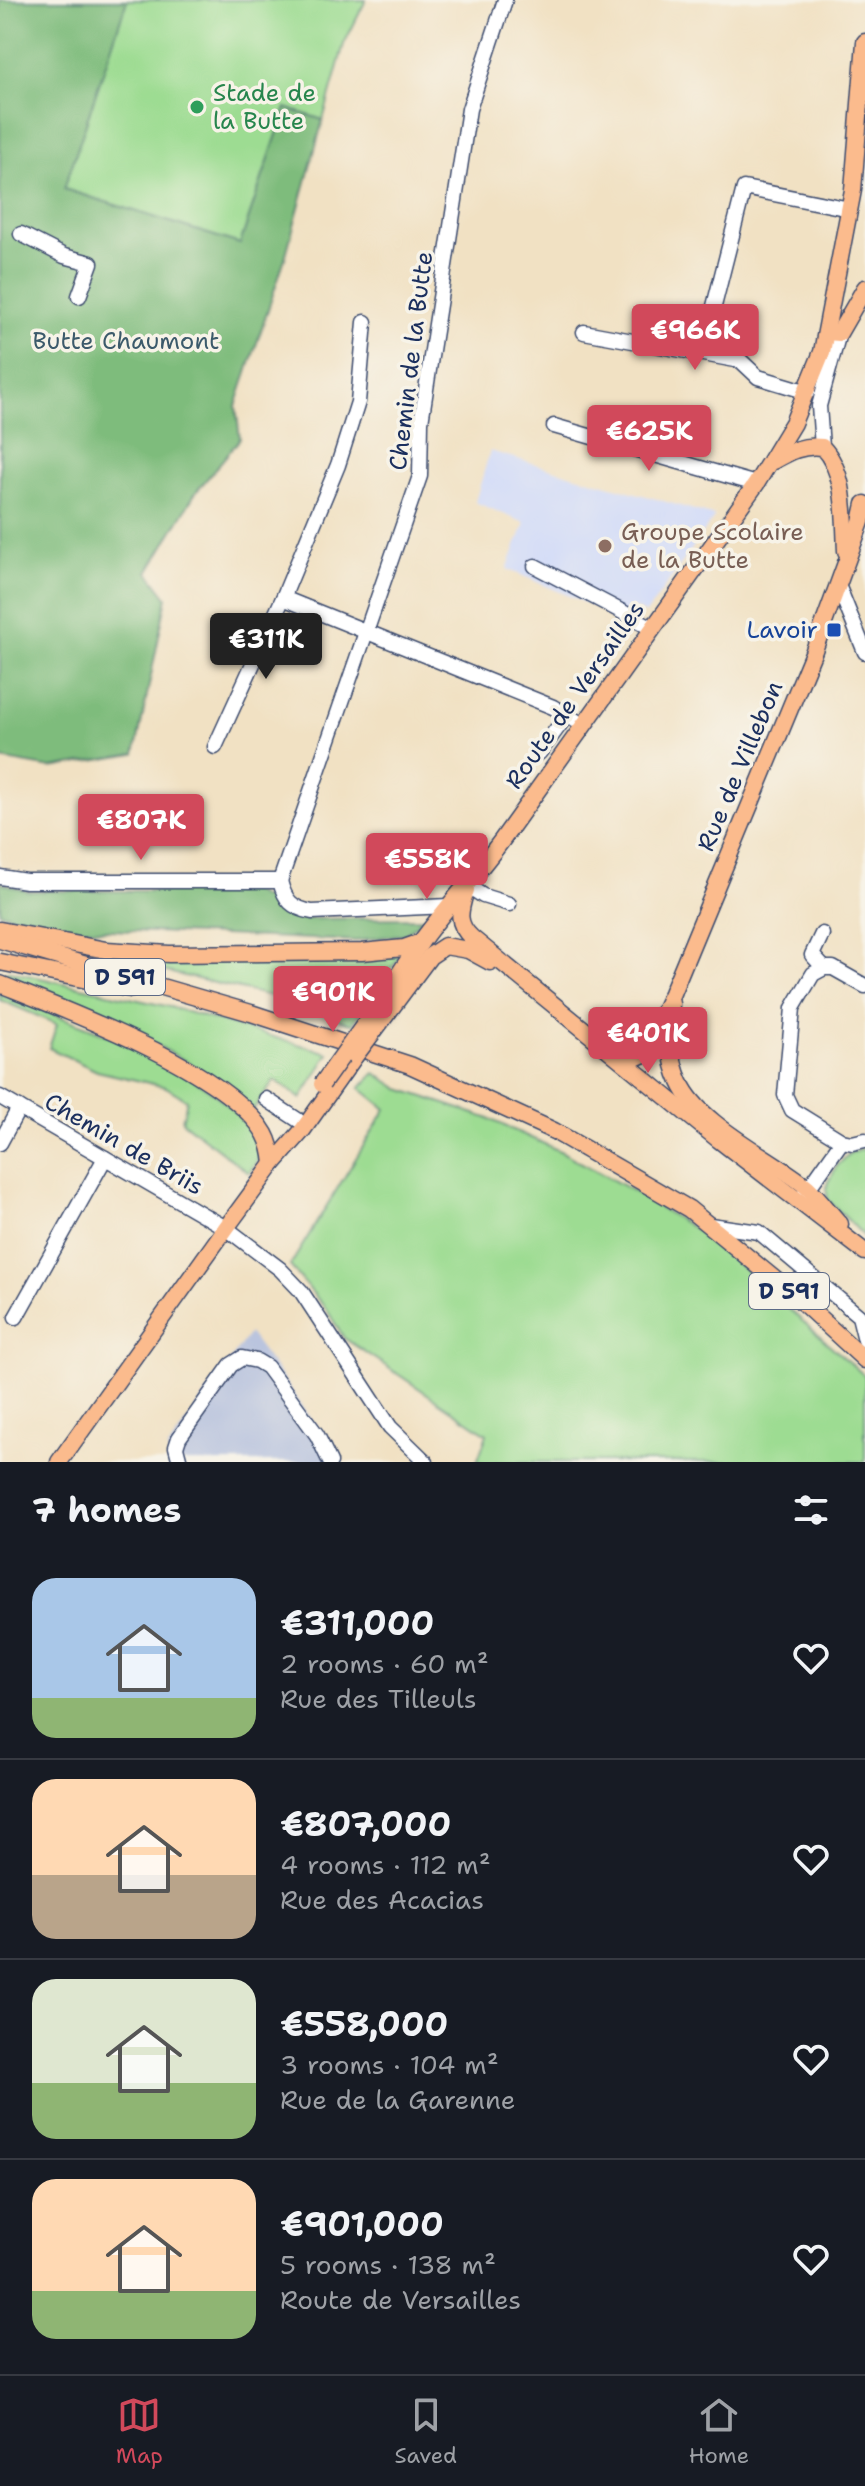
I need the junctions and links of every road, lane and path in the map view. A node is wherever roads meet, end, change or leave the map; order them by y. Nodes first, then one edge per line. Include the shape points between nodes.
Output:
1 (505, 0) edge
2 (865, 42) edge
3 (850, 209) junction
4 (21, 234) dead end
5 (865, 288) edge
6 (79, 296) dead end
7 (711, 318) dead end
8 (365, 322) dead end
9 (584, 332) dead end
10 (833, 333) junction
11 (808, 392) junction
12 (554, 426) dead end
13 (822, 447) junction
14 (771, 462) junction
15 (756, 484) junction
16 (865, 504) edge
17 (847, 556) junction
18 (535, 566) dead end
19 (838, 585) junction
20 (283, 598) junction
21 (653, 628) junction
22 (364, 633) junction
23 (865, 652) edge
24 (567, 715) junction
25 (583, 725) junction
26 (215, 747) dead end
27 (539, 753) dead end
28 (0, 877) edge
29 (280, 881) junction
30 (467, 887) junction
31 (509, 904) dead end
32 (449, 906) junction
33 (0, 930) edge
34 (822, 934) dead end
35 (0, 940) edge
36 (421, 942) junction
37 (0, 962) edge
38 (824, 968) junction
39 (516, 975) junction
40 (0, 984) edge
41 (865, 986) edge
42 (672, 993) junction
43 (383, 1009) junction
44 (251, 1013) junction
45 (621, 1058) junction
46 (327, 1086) junction
47 (0, 1097) edge
48 (266, 1099) dead end
49 (19, 1108) junction
50 (298, 1120) junction
51 (865, 1140) edge
52 (842, 1141) junction
53 (0, 1143) edge
54 (105, 1158) junction
55 (273, 1164) junction
56 (804, 1195) junction
57 (710, 1225) junction
58 (226, 1228) junction
59 (862, 1249) edge
60 (16, 1317) dead end
61 (865, 1340) edge
62 (865, 1360) edge
63 (59, 1462) edge
64 (180, 1462) edge
65 (330, 1462) edge
66 (426, 1462) edge

1 - 22 street, Chemin de la Butte via 469,109 421,422 420,476
2 - 3 main road
3 - 7 street via 744,188
3 - 10 main road
4 - 6 street via 91,263
5 - 10 main road, Route de Versailles
8 - 20 street via 358,402
9 - 11 street via 741,361 758,377
10 - 11 main road, Route de Versailles
10 - 13 street via 819,406
11 - 14 main road, Route de Versailles
12 - 15 street
13 - 14 main road via 805,446
13 - 17 main road via 842,492
14 - 15 main road, Route de Versailles
15 - 21 main road, Route de Versailles
16 - 17 main road, Rue de Villebon
17 - 19 main road, Rue de Villebon
18 - 21 street
19 - 23 street
19 - 42 main road, Rue de Villebon
20 - 22 street
20 - 26 street
21 - 25 main road, Route de Versailles
22 - 24 street
22 - 29 street, Chemin de la Butte
24 - 25 street
24 - 27 street
25 - 30 main road, Route de Versailles
28 - 29 street
29 - 32 street via 285,898 297,909 312,912
30 - 31 street
30 - 32 main road, Route de Versailles
30 - 39 main road via 459,923
32 - 36 main road, Route de Versailles
33 - 36 main road via 106,950 169,954 362,952
34 - 38 street via 812,955
35 - 44 main road, D 591
36 - 43 main road, Route de Versailles
37 - 44 main road, D 591
38 - 41 street
38 - 52 street via 813,974 793,1008 785,1095 792,1110
39 - 43 main road via 468,950 445,946
39 - 45 main road
40 - 55 main road via 201,1076 265,1133
42 - 45 main road, Rue de Villebon via 644,1054
42 - 56 main road, Rue de Villebon via 671,1056 691,1101
43 - 46 main road, Route de Versailles, bridge
43 - 46 main road, Route de Versailles, bridge via 355,1056
44 - 57 main road, D 591 via 410,1065 554,1131
45 - 56 main road, Rue de Villebon
46 - 50 main road, Route de Versailles
46 - 55 main road, Route de Versailles via 302,1131
47 - 49 street, Chemin de Briis
48 - 50 street
49 - 53 street
49 - 54 street, Chemin de Briis
50 - 55 main road, Route de Versailles
51 - 52 street
52 - 56 street
54 - 58 street, Chemin de Briis
54 - 60 street
55 - 58 main road, Route de Versailles
56 - 59 main road, Rue de Villebon
57 - 61 street via 759,1232 859,1316
57 - 62 main road, D 591
58 - 63 main road, Route de Versailles
58 - 66 street, Chemin de Briis via 301,1291 390,1427
64 - 65 street via 179,1438 231,1365 242,1358 267,1367 317,1435

